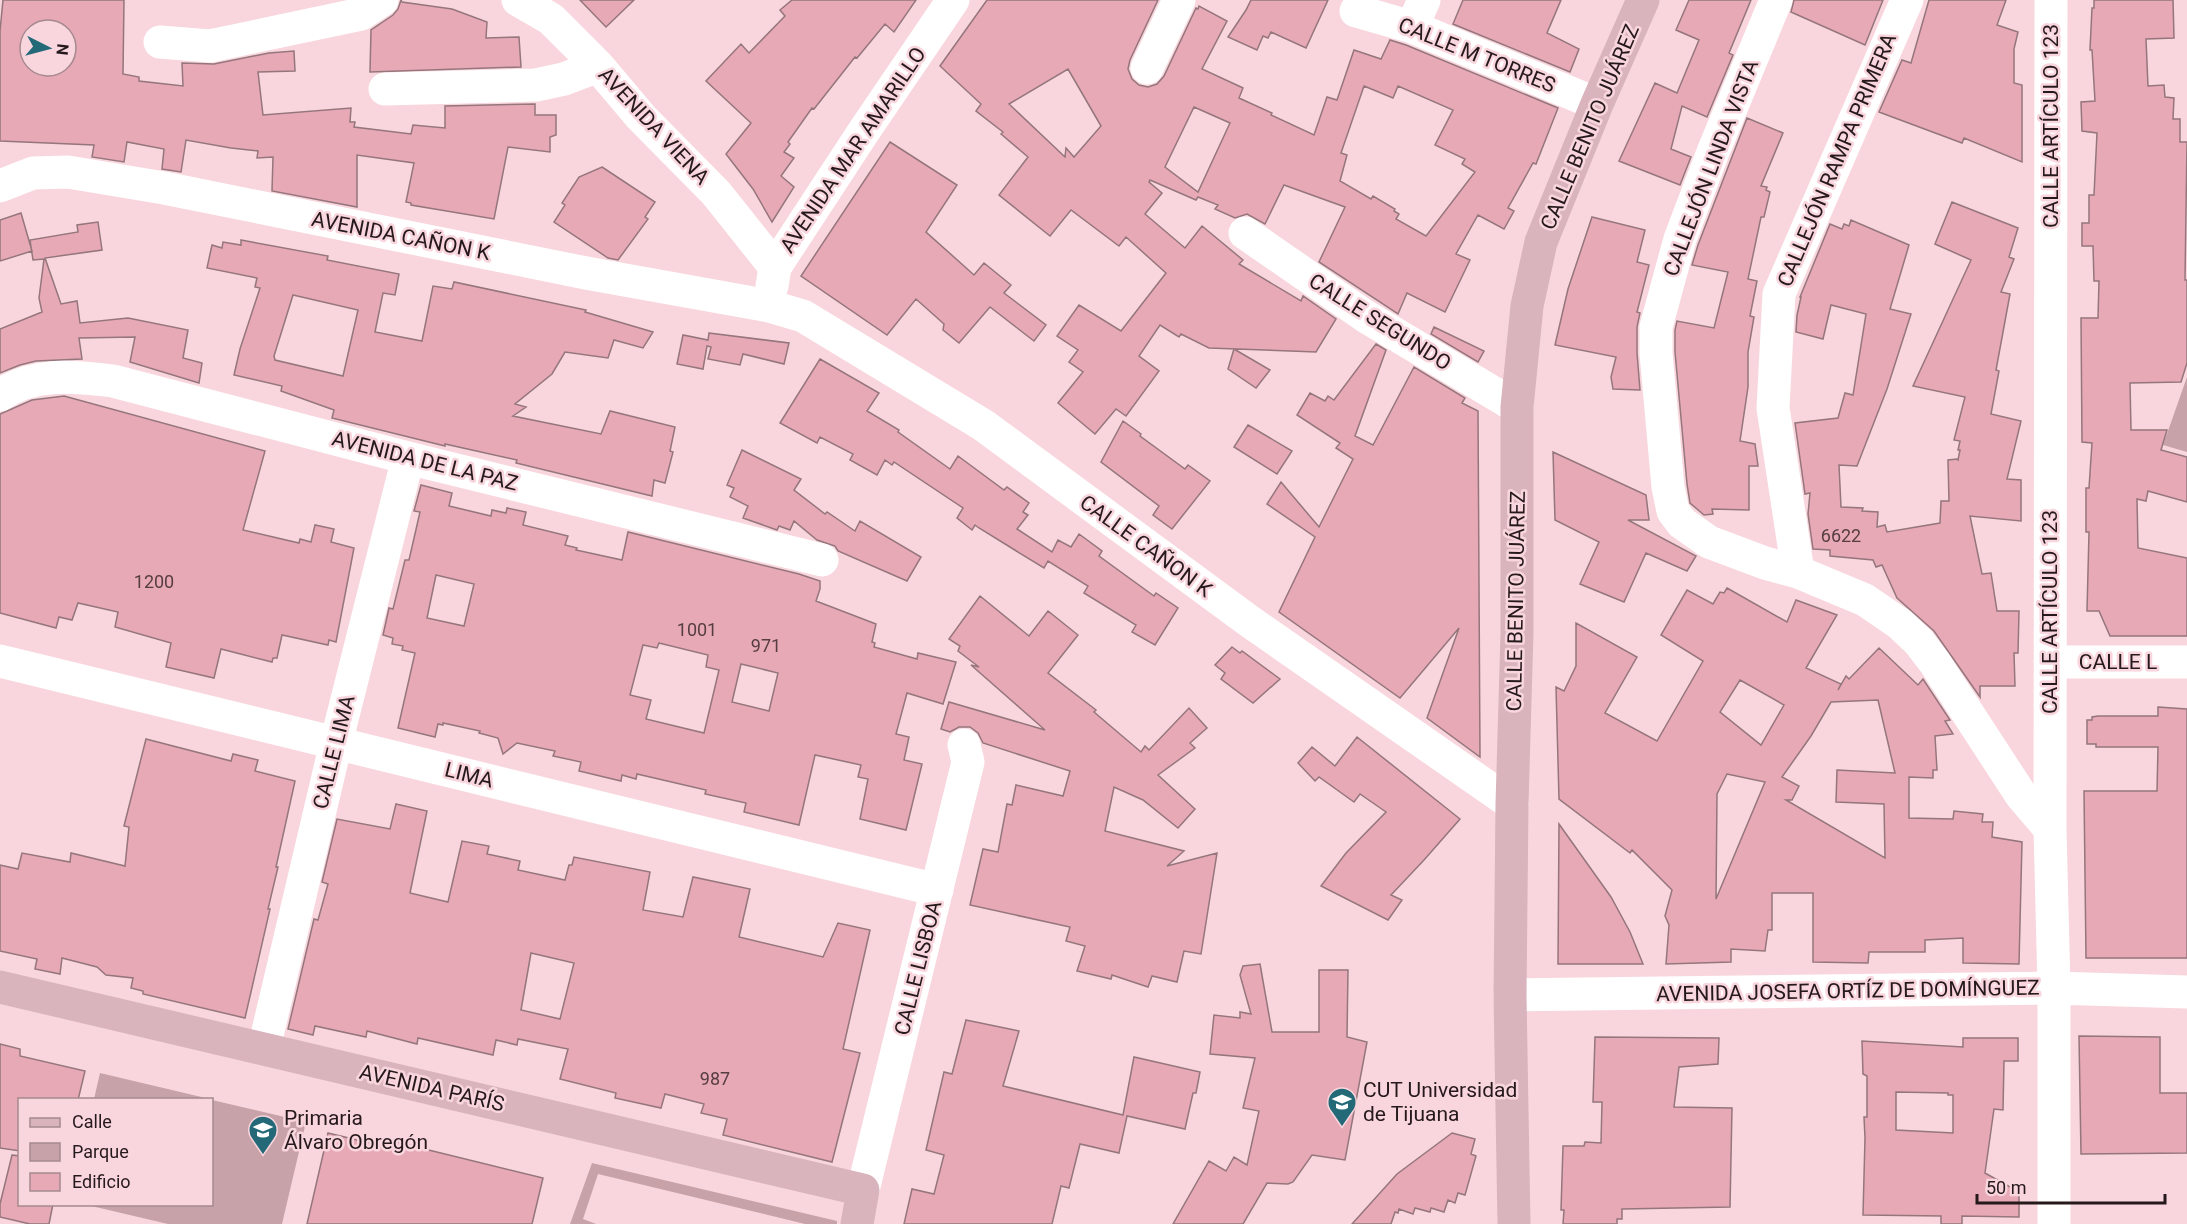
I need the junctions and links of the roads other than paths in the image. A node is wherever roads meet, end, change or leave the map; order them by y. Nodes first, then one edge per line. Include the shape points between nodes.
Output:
1 (382, 0) edge
2 (518, 0) edge
3 (953, 0) edge
4 (1179, 0) edge
5 (1643, 0) edge
6 (1776, 0) edge
7 (1907, 0) edge
8 (2051, 0) edge
9 (1356, 11) dead end
10 (1418, 13) edge
11 (160, 42) dead end
12 (598, 66) junction
13 (1147, 68) dead end
14 (385, 89) dead end
15 (1597, 104) junction
16 (0, 159) edge
17 (33, 173) junction
18 (0, 186) edge
19 (1245, 233) dead end
20 (775, 267) junction
21 (769, 306) junction
22 (14, 388) edge
23 (1517, 407) junction
24 (408, 458) junction
25 (822, 560) dead end
26 (1798, 572) junction
27 (0, 661) edge
28 (2050, 662) junction
29 (2187, 662) edge
30 (336, 742) junction
31 (964, 746) dead end
32 (1512, 804) junction
33 (2049, 829) junction
34 (937, 890) junction
35 (0, 987) edge
36 (2054, 988) junction
37 (2187, 992) edge
38 (1510, 995) junction
39 (264, 1048) junction
40 (864, 1190) junction
41 (857, 1224) edge
42 (1514, 1224) edge
43 (2054, 1224) edge

1 - 11 street via 361,14 210,46
2 - 12 street, AVENIDA VIENA via 551,19
3 - 20 street, AVENIDA MAR AMARILLO
4 - 13 street
5 - 15 main road, CALLE BENITO JUÁREZ
6 - 26 street, CALLEJÓN LINDA VISTA via 1680,239 1656,327 1656,353 1673,511 1682,523 1709,542
7 - 26 street, CALLEJÓN RAMPA PRIMERA via 1779,294 1773,408
8 - 28 street, CALLE ARTÍCULO 123
9 - 10 street, CALLE M TORRES
10 - 15 street, CALLE M TORRES
12 - 14 street via 536,86
12 - 20 street, AVENIDA VIENA via 641,117 716,193
15 - 23 main road, CALLE BENITO JUÁREZ via 1541,242 1527,306
16 - 17 street
17 - 18 street
17 - 21 street, AVENIDA CAÑON K via 68,172 164,188
19 - 23 street, CALLE SEGUNDO via 1365,316
20 - 21 street, AVENIDA MAR AMARILLO
21 - 32 street, CALLE CAÑON K via 803,316 983,425 1249,621
22 - 24 street, AVENIDA DE LA PAZ via 70,376 113,381
23 - 32 main road, CALLE BENITO JUÁREZ
24 - 25 street, AVENIDA DE LA PAZ
24 - 30 street, CALLE LIMA
26 - 33 street, CALLEJÓN LINDA VISTA via 1865,600 1919,642 2021,795
27 - 30 street, LIMA
28 - 29 street, CALLE L
28 - 33 street, CALLE ARTÍCULO 123
30 - 34 street, LIMA
30 - 39 street, CALLE LIMA
31 - 34 street, CALLE LISBOA via 968,762
32 - 38 main road, CALLE BENITO JUÁREZ
33 - 36 street, CALLE ARTÍCULO 123
34 - 40 street, CALLE LISBOA
35 - 39 main road, AVENIDA PARÍS
36 - 37 street, AVENIDA JOSEFA ORTÍZ DE DOMÍNGUEZ
36 - 38 street, AVENIDA JOSEFA ORTÍZ DE DOMÍNGUEZ
36 - 43 street, CALLE ARTÍCULO 123
38 - 42 main road, CALLE BENITO JUÁREZ
39 - 40 main road, AVENIDA PARÍS
40 - 41 main road

